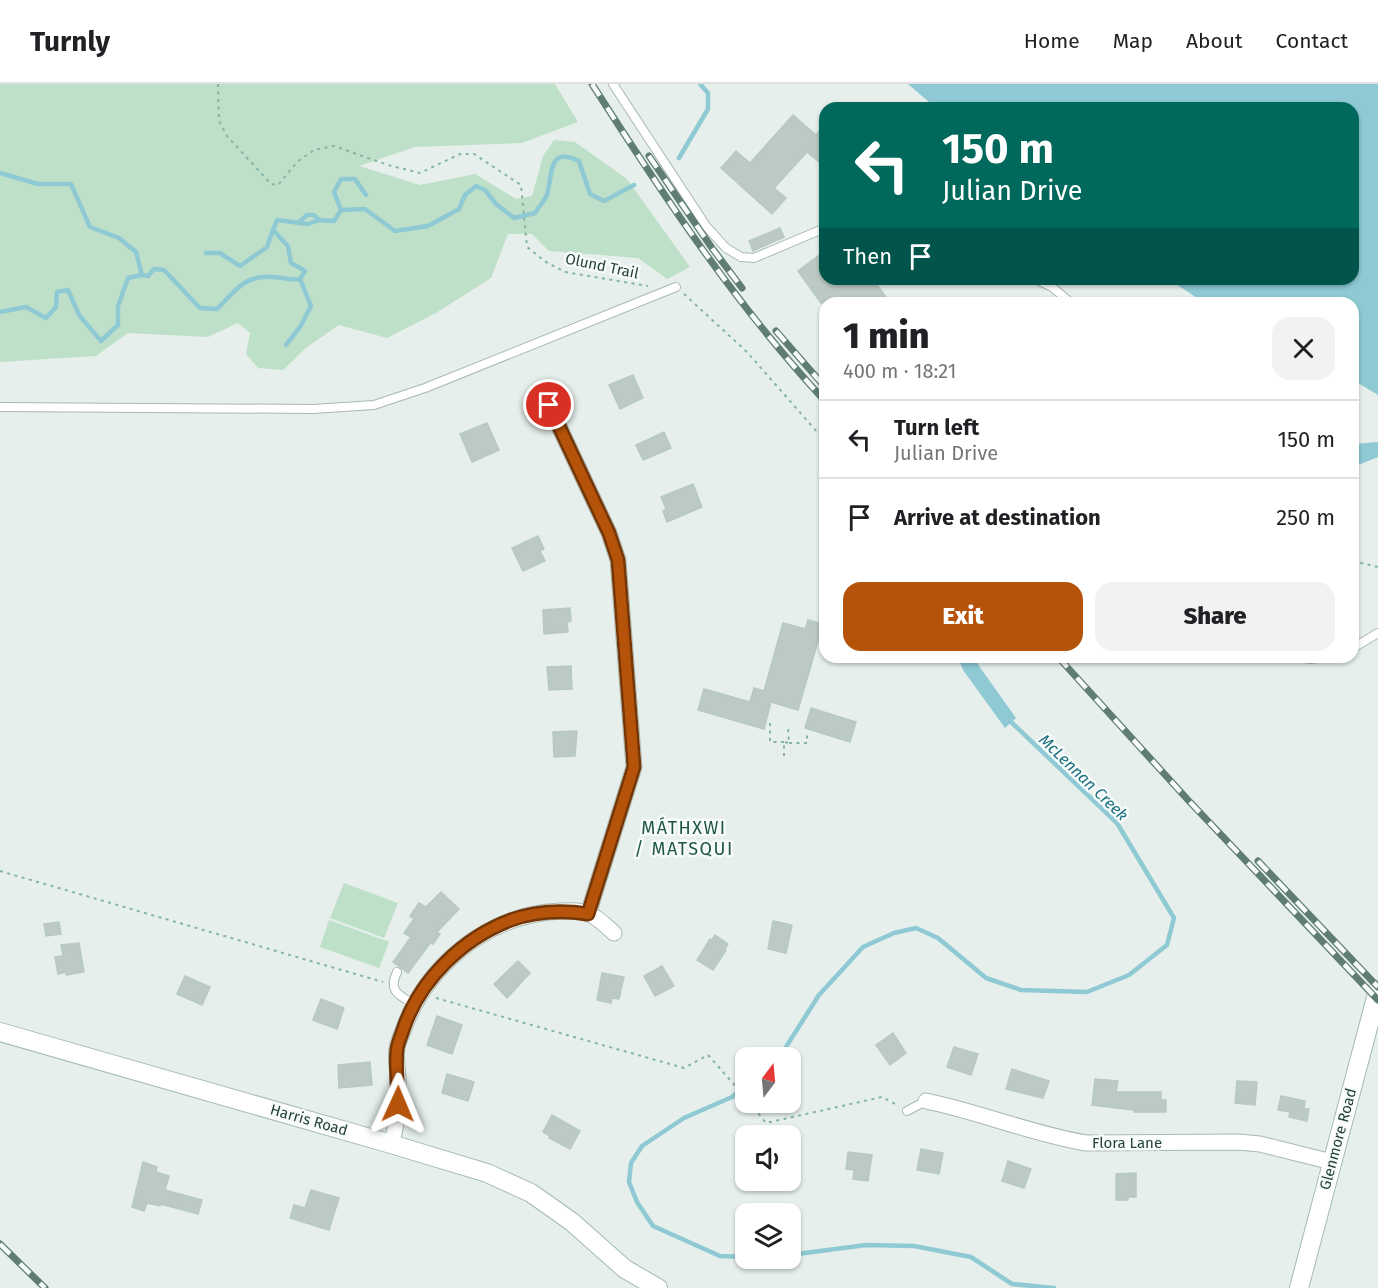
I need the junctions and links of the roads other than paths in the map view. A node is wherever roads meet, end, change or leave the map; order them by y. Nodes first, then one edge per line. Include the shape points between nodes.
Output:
1 (613, 84) edge
2 (819, 231) edge
3 (1048, 285) edge
4 (676, 287) road end
5 (1064, 297) edge
6 (549, 405) dead end
7 (0, 407) edge
8 (1378, 633) edge
9 (1359, 644) edge
10 (588, 914) junction
11 (614, 933) dead end
12 (397, 972) dead end
13 (1378, 990) edge
14 (417, 999) junction
15 (0, 1032) edge
16 (926, 1101) joint
17 (907, 1111) road end
18 (392, 1143) junction
19 (1332, 1162) junction
20 (658, 1288) edge
21 (1299, 1288) edge

1 - 2 lane via 706,226 726,248 741,257 754,258
3 - 5 lane
4 - 7 lane via 374,405 313,409
6 - 10 street via 618,560 634,767
8 - 9 lane
10 - 11 street
10 - 14 street via 563,910 510,920 457,953 432,976
12 - 14 lane via 394,990 402,997
13 - 19 street, Glenmore Road
14 - 18 street via 397,1049 397,1126
15 - 18 street, Harris Road
16 - 17 lane
16 - 19 street, Flora Lane via 1064,1140 1238,1142
18 - 20 street, Harris Road via 487,1173 531,1193 572,1222 625,1269
19 - 21 street, Glenmore Road

